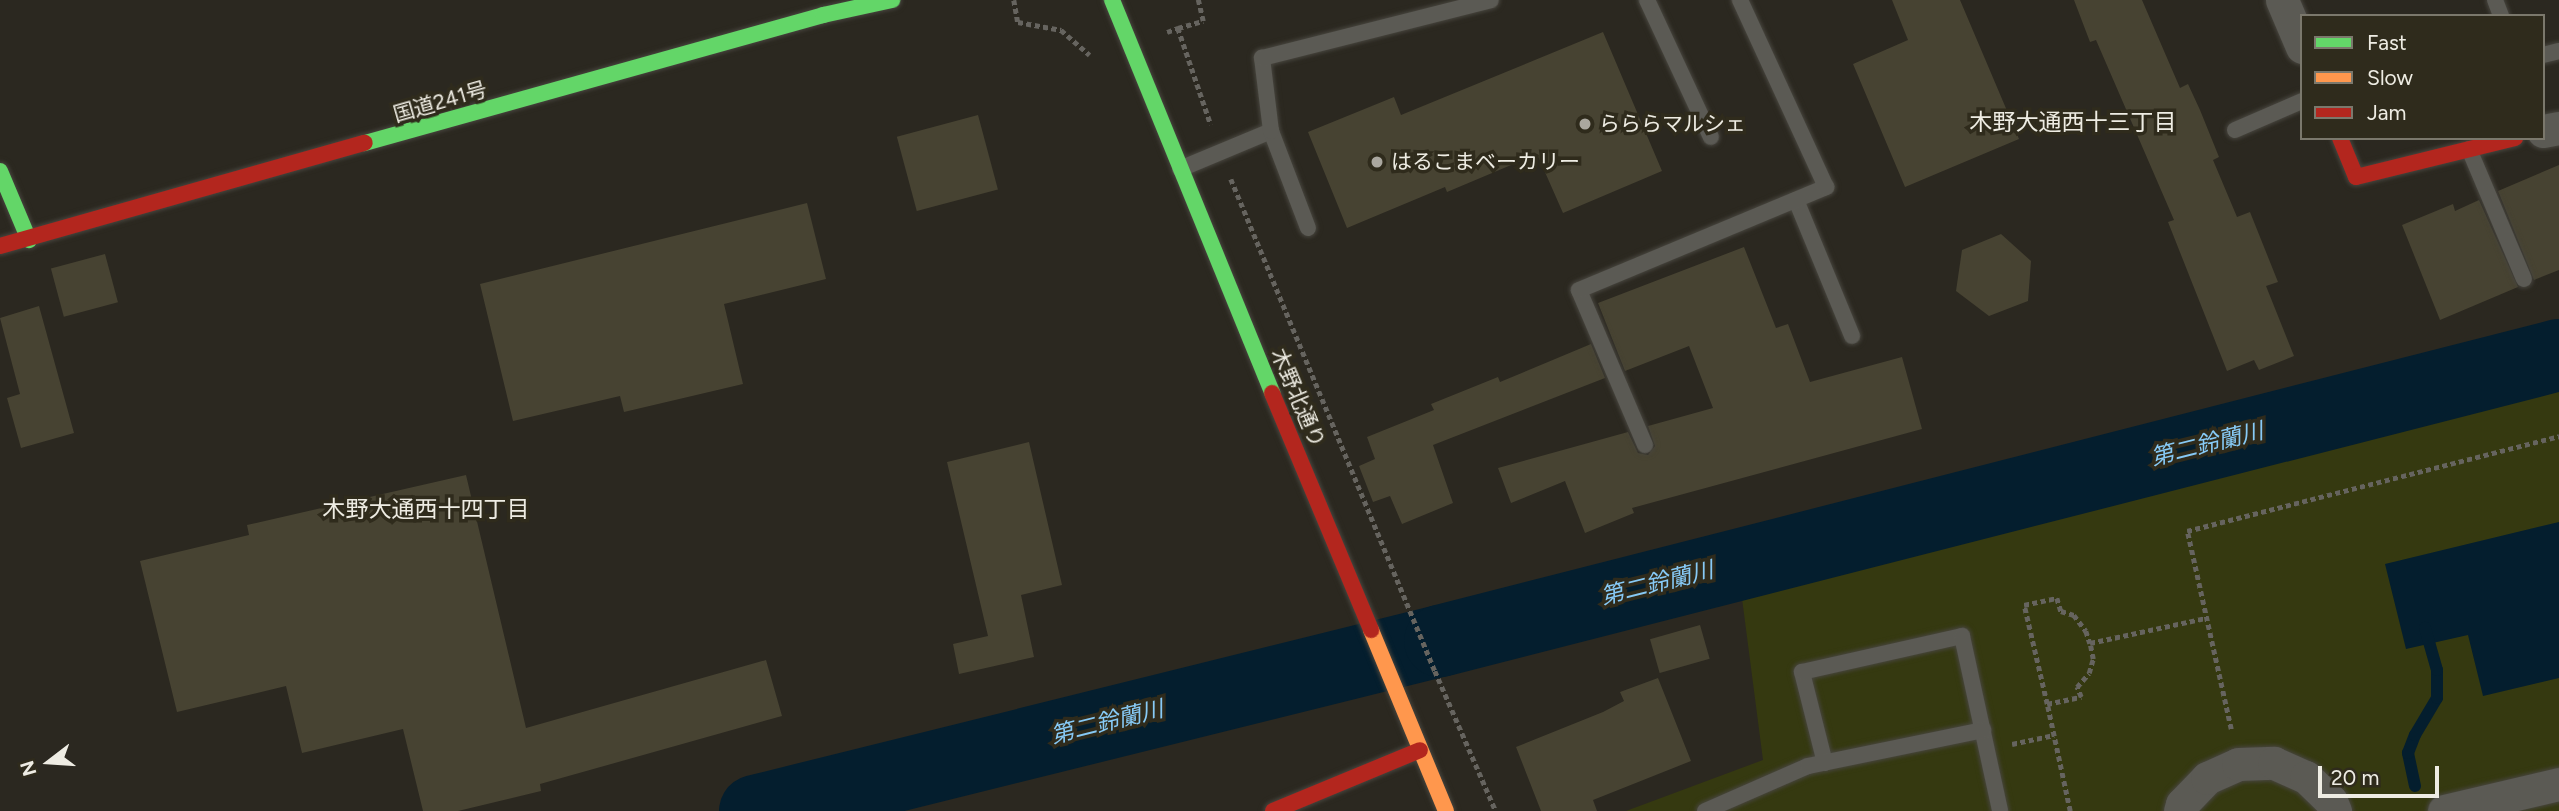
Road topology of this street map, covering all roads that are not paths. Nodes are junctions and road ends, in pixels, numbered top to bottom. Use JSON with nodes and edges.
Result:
{"nodes":[{"id":1,"x":891,"y":0,"type":"edge"},
{"id":2,"x":1112,"y":0,"type":"edge"},
{"id":3,"x":1491,"y":0,"type":"edge"},
{"id":4,"x":1647,"y":0,"type":"edge"},
{"id":5,"x":1740,"y":0,"type":"edge"},
{"id":6,"x":2282,"y":0,"type":"edge"},
{"id":7,"x":820,"y":7,"type":"edge"},
{"id":8,"x":2300,"y":42,"type":"edge"},
{"id":9,"x":2300,"y":102,"type":"edge"},
{"id":10,"x":2235,"y":130,"type":"dead end"},
{"id":11,"x":1271,"y":131,"type":"junction"},
{"id":12,"x":1711,"y":138,"type":"dead end"},
{"id":13,"x":2341,"y":140,"type":"edge"},
{"id":14,"x":2507,"y":140,"type":"edge"},
{"id":15,"x":2469,"y":149,"type":"junction"},
{"id":16,"x":1179,"y":169,"type":"junction"},
{"id":17,"x":0,"y":171,"type":"edge"},
{"id":18,"x":1796,"y":200,"type":"junction"},
{"id":19,"x":1308,"y":228,"type":"dead end"},
{"id":20,"x":29,"y":240,"type":"junction"},
{"id":21,"x":0,"y":246,"type":"edge"},
{"id":22,"x":2524,"y":279,"type":"dead end"},
{"id":23,"x":1852,"y":336,"type":"dead end"},
{"id":24,"x":1645,"y":445,"type":"dead end"},
{"id":25,"x":1983,"y":730,"type":"junction"},
{"id":26,"x":1420,"y":750,"type":"junction"},
{"id":27,"x":1825,"y":763,"type":"junction"},
{"id":28,"x":2559,"y":784,"type":"edge"},
{"id":29,"x":1273,"y":811,"type":"edge"},
{"id":30,"x":1446,"y":811,"type":"edge"},
{"id":31,"x":1705,"y":811,"type":"edge"},
{"id":32,"x":2000,"y":811,"type":"edge"},
{"id":33,"x":2180,"y":811,"type":"edge"},
{"id":34,"x":2335,"y":811,"type":"edge"},
{"id":35,"x":2444,"y":811,"type":"edge"}],
"edges":[{"from":1,"to":7,"type":"main road","name":"国道241号"},
{"from":2,"to":16,"type":"main road","name":"木野北通り"},
{"from":3,"to":11,"type":"lane"},
{"from":4,"to":12,"type":"lane"},
{"from":5,"to":18,"type":"lane"},
{"from":6,"to":8,"type":"street"},
{"from":7,"to":20,"type":"main road","name":"国道241号"},
{"from":9,"to":10,"type":"lane"},
{"from":11,"to":16,"type":"lane"},
{"from":11,"to":19,"type":"lane"},
{"from":13,"to":15,"type":"main road"},
{"from":14,"to":15,"type":"main road"},
{"from":15,"to":22,"type":"lane"},
{"from":16,"to":26,"type":"main road","name":"木野北通り"},
{"from":17,"to":20,"type":"main road"},
{"from":18,"to":23,"type":"lane"},
{"from":18,"to":24,"type":"lane"},
{"from":20,"to":21,"type":"main road","name":"国道241号"},
{"from":25,"to":27,"type":"lane"},
{"from":25,"to":27,"type":"lane"},
{"from":25,"to":32,"type":"lane"},
{"from":26,"to":29,"type":"main road"},
{"from":26,"to":30,"type":"main road","name":"木野北通り"},
{"from":27,"to":31,"type":"lane"},
{"from":28,"to":35,"type":"street"},
{"from":33,"to":34,"type":"street"}]}
